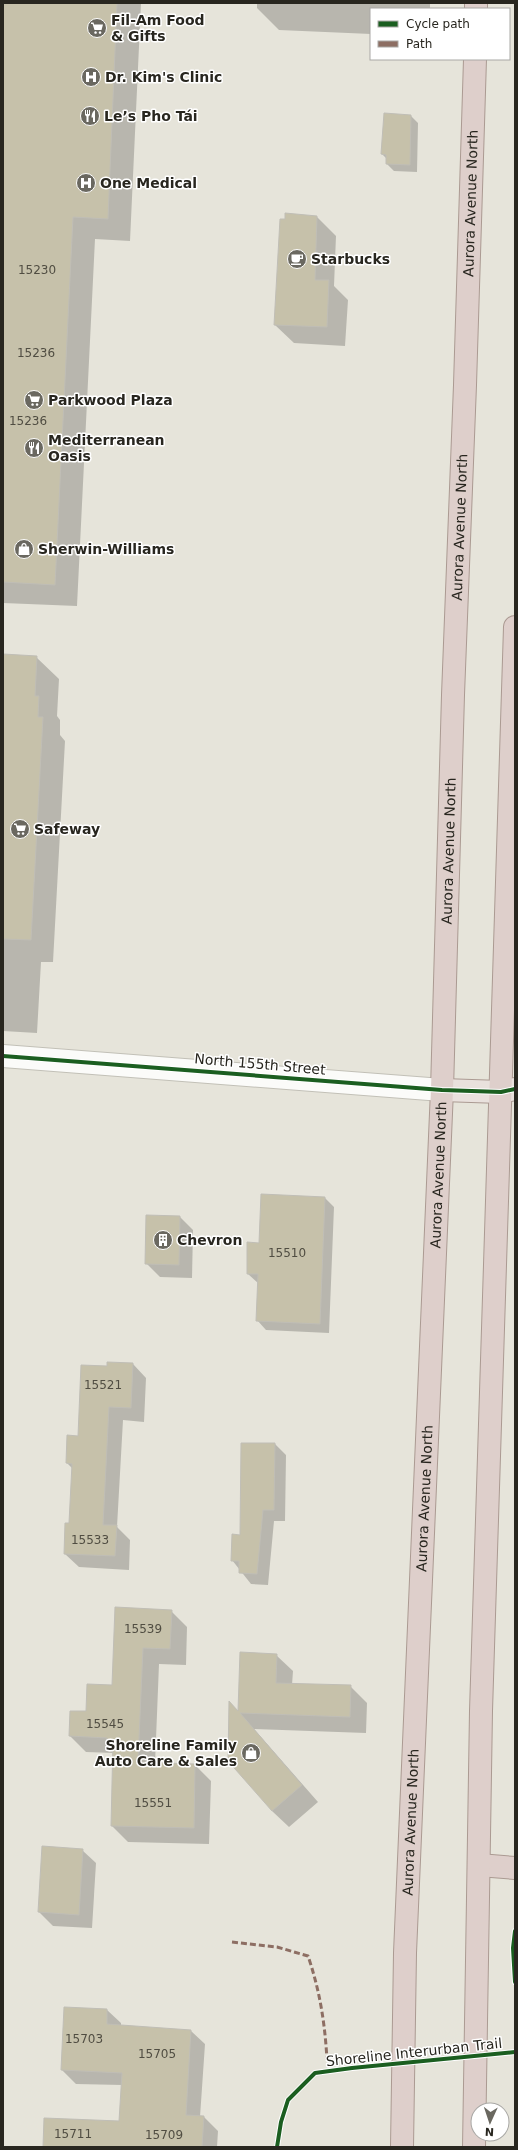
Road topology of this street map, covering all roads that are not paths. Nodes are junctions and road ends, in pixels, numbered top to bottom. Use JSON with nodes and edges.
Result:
{"nodes":[{"id":1,"x":475,"y":60,"type":"edge"},
{"id":2,"x":515,"y":627,"type":"edge"},
{"id":3,"x":3,"y":1056,"type":"edge"},
{"id":4,"x":442,"y":1090,"type":"junction"},
{"id":5,"x":510,"y":1093,"type":"edge"},
{"id":6,"x":478,"y":1865,"type":"junction"},
{"id":7,"x":515,"y":1868,"type":"edge"},
{"id":8,"x":402,"y":2147,"type":"edge"},
{"id":9,"x":474,"y":2147,"type":"edge"}],
"edges":[{"from":1,"to":4,"type":"highway","name":"Aurora Avenue North"},
{"from":2,"to":5,"type":"highway"},
{"from":3,"to":4,"type":"street","name":"North 155th Street"},
{"from":4,"to":5,"type":"main road","name":"North 155th Street"},
{"from":4,"to":8,"type":"highway","name":"Aurora Avenue North"},
{"from":5,"to":6,"type":"highway"},
{"from":6,"to":7,"type":"highway"},
{"from":6,"to":9,"type":"highway"}]}
